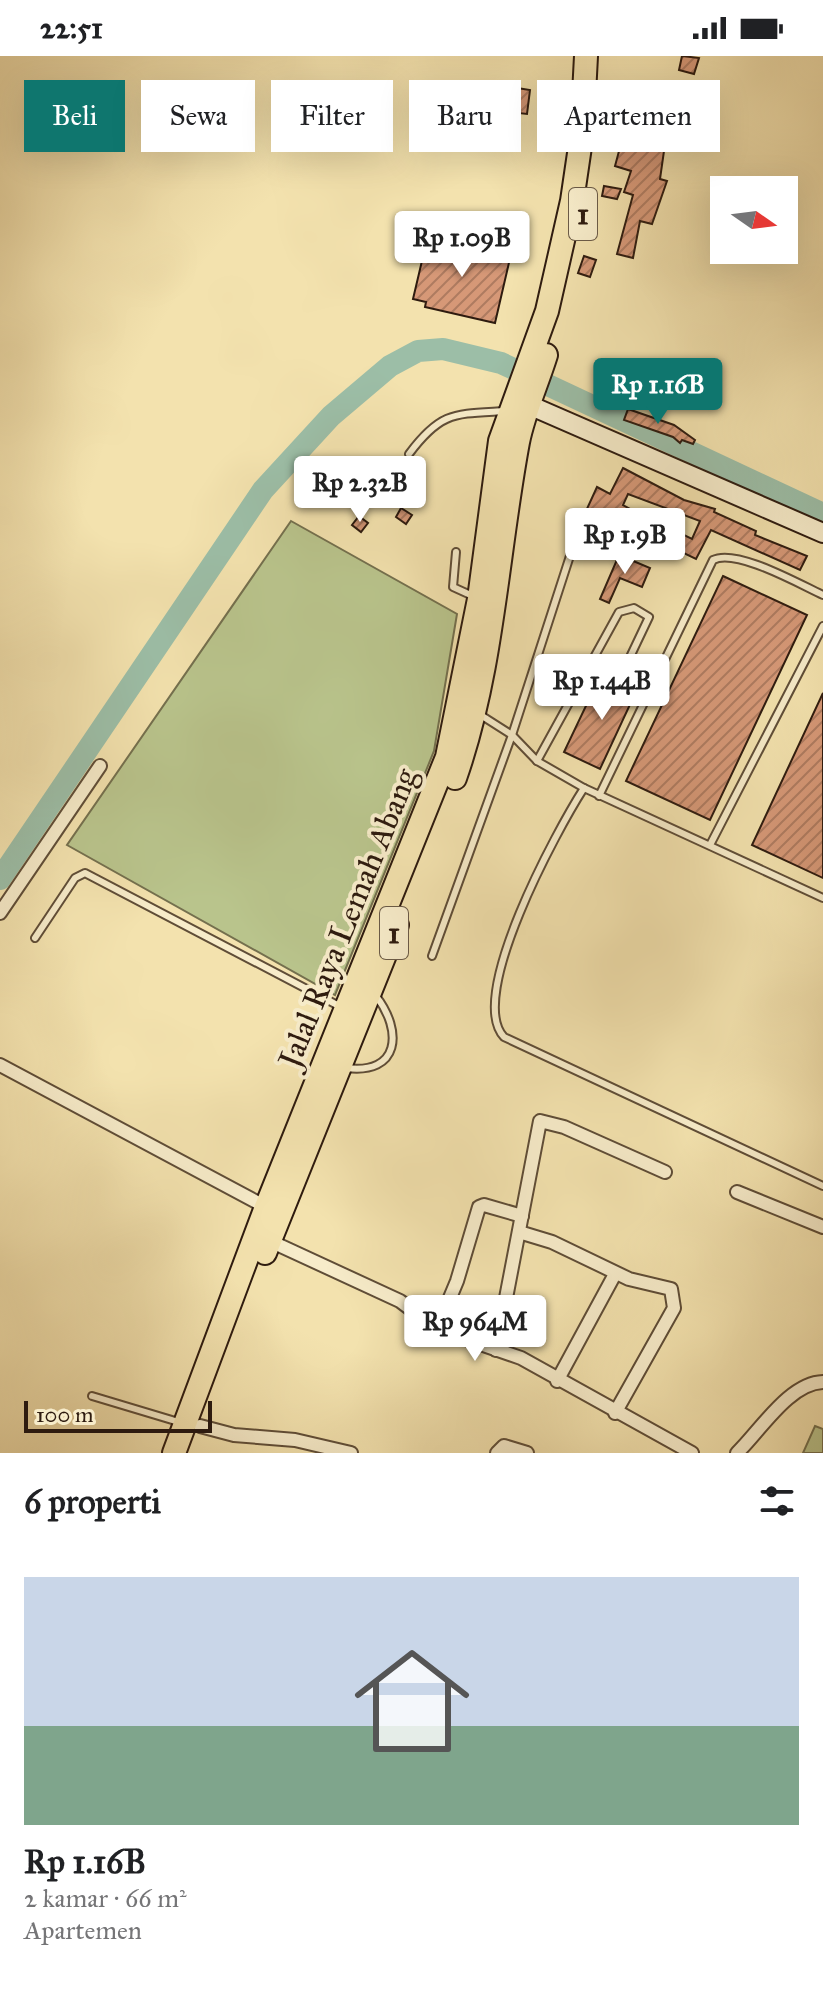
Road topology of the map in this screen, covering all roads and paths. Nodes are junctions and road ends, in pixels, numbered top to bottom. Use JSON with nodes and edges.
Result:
{"nodes":[{"id":1,"x":586,"y":56,"type":"edge"},
{"id":2,"x":599,"y":56,"type":"edge"},
{"id":3,"x":535,"y":366,"type":"junction"},
{"id":4,"x":522,"y":400,"type":"junction"},
{"id":5,"x":409,"y":454,"type":"dead end"},
{"id":6,"x":580,"y":525,"type":"dead end"},
{"id":7,"x":823,"y":533,"type":"edge"},
{"id":8,"x":456,"y":552,"type":"dead end"},
{"id":9,"x":823,"y":595,"type":"edge"},
{"id":10,"x":479,"y":599,"type":"junction"},
{"id":11,"x":823,"y":626,"type":"edge"},
{"id":12,"x":621,"y":676,"type":"dead end"},
{"id":13,"x":475,"y":712,"type":"junction"},
{"id":14,"x":512,"y":735,"type":"junction"},
{"id":15,"x":537,"y":761,"type":"junction"},
{"id":16,"x":100,"y":766,"type":"dead end"},
{"id":17,"x":584,"y":788,"type":"junction"},
{"id":18,"x":599,"y":796,"type":"junction"},
{"id":19,"x":710,"y":845,"type":"junction"},
{"id":20,"x":823,"y":898,"type":"edge"},
{"id":21,"x":0,"y":913,"type":"edge"},
{"id":22,"x":35,"y":938,"type":"dead end"},
{"id":23,"x":432,"y":956,"type":"dead end"},
{"id":24,"x":371,"y":990,"type":"junction"},
{"id":25,"x":346,"y":1010,"type":"junction"},
{"id":26,"x":0,"y":1065,"type":"edge"},
{"id":27,"x":339,"y":1067,"type":"junction"},
{"id":28,"x":665,"y":1172,"type":"dead end"},
{"id":29,"x":823,"y":1186,"type":"edge"},
{"id":30,"x":737,"y":1192,"type":"dead end"},
{"id":31,"x":266,"y":1207,"type":"junction"},
{"id":32,"x":522,"y":1216,"type":"junction"},
{"id":33,"x":823,"y":1227,"type":"edge"},
{"id":34,"x":519,"y":1232,"type":"junction"},
{"id":35,"x":270,"y":1241,"type":"junction"},
{"id":36,"x":615,"y":1274,"type":"junction"},
{"id":37,"x":437,"y":1329,"type":"junction"},
{"id":38,"x":496,"y":1350,"type":"junction"},
{"id":39,"x":557,"y":1381,"type":"junction"},
{"id":40,"x":823,"y":1382,"type":"edge"},
{"id":41,"x":92,"y":1396,"type":"dead end"},
{"id":42,"x":615,"y":1413,"type":"junction"},
{"id":43,"x":193,"y":1425,"type":"junction"},
{"id":44,"x":174,"y":1453,"type":"edge"},
{"id":45,"x":190,"y":1453,"type":"edge"},
{"id":46,"x":351,"y":1453,"type":"edge"},
{"id":47,"x":497,"y":1453,"type":"edge"},
{"id":48,"x":527,"y":1453,"type":"edge"},
{"id":49,"x":692,"y":1453,"type":"edge"},
{"id":50,"x":737,"y":1453,"type":"edge"}],
"edges":[{"from":1,"to":3,"type":"highway","number":"1"},
{"from":2,"to":3,"type":"highway","number":"1"},
{"from":3,"to":4,"type":"highway","number":"1"},
{"from":4,"to":5,"type":"lane"},
{"from":4,"to":7,"type":"street"},
{"from":4,"to":10,"type":"highway","name":"Jalal Raya Lemah Abang","number":"1"},
{"from":4,"to":13,"type":"highway","name":"Jalal Raya Lemah Abang","number":"1"},
{"from":6,"to":14,"type":"lane"},
{"from":8,"to":10,"type":"lane"},
{"from":9,"to":18,"type":"lane"},
{"from":10,"to":25,"type":"highway","name":"Jalal Raya Lemah Abang","number":"1"},
{"from":11,"to":19,"type":"lane"},
{"from":12,"to":15,"type":"lane"},
{"from":13,"to":14,"type":"lane"},
{"from":13,"to":24,"type":"highway","name":"Jalal Raya Lemah Abang","number":"1"},
{"from":14,"to":15,"type":"lane"},
{"from":14,"to":23,"type":"lane"},
{"from":15,"to":17,"type":"lane"},
{"from":16,"to":21,"type":"street"},
{"from":17,"to":18,"type":"lane"},
{"from":17,"to":29,"type":"lane"},
{"from":18,"to":19,"type":"lane"},
{"from":19,"to":20,"type":"lane"},
{"from":22,"to":25,"type":"lane"},
{"from":24,"to":27,"type":"highway","name":"Jalal Raya Lemah Abang","number":"1"},
{"from":24,"to":27,"type":"lane"},
{"from":25,"to":31,"type":"highway","name":"Jalal Raya Lemah Abang","number":"1"},
{"from":26,"to":31,"type":"street"},
{"from":27,"to":35,"type":"highway","name":"Jalal Raya Lemah Abang","number":"1"},
{"from":28,"to":32,"type":"street"},
{"from":30,"to":33,"type":"street"},
{"from":31,"to":43,"type":"highway","name":"Jalal Raya Lemah Abang","number":"1"},
{"from":32,"to":34,"type":"street"},
{"from":32,"to":37,"type":"street"},
{"from":34,"to":36,"type":"street"},
{"from":34,"to":38,"type":"street"},
{"from":35,"to":37,"type":"street"},
{"from":35,"to":43,"type":"highway","name":"Jalal Raya Lemah Abang","number":"1"},
{"from":36,"to":39,"type":"street"},
{"from":36,"to":42,"type":"street"},
{"from":37,"to":38,"type":"street"},
{"from":38,"to":39,"type":"street"},
{"from":39,"to":42,"type":"street"},
{"from":40,"to":50,"type":"street"},
{"from":41,"to":43,"type":"lane"},
{"from":42,"to":49,"type":"street"},
{"from":43,"to":44,"type":"highway","name":"Jalal Raya Lemah Abang","number":"1"},
{"from":43,"to":45,"type":"highway","name":"Jalal Raya Lemah Abang","number":"1"},
{"from":43,"to":46,"type":"street"},
{"from":47,"to":48,"type":"street"}]}
